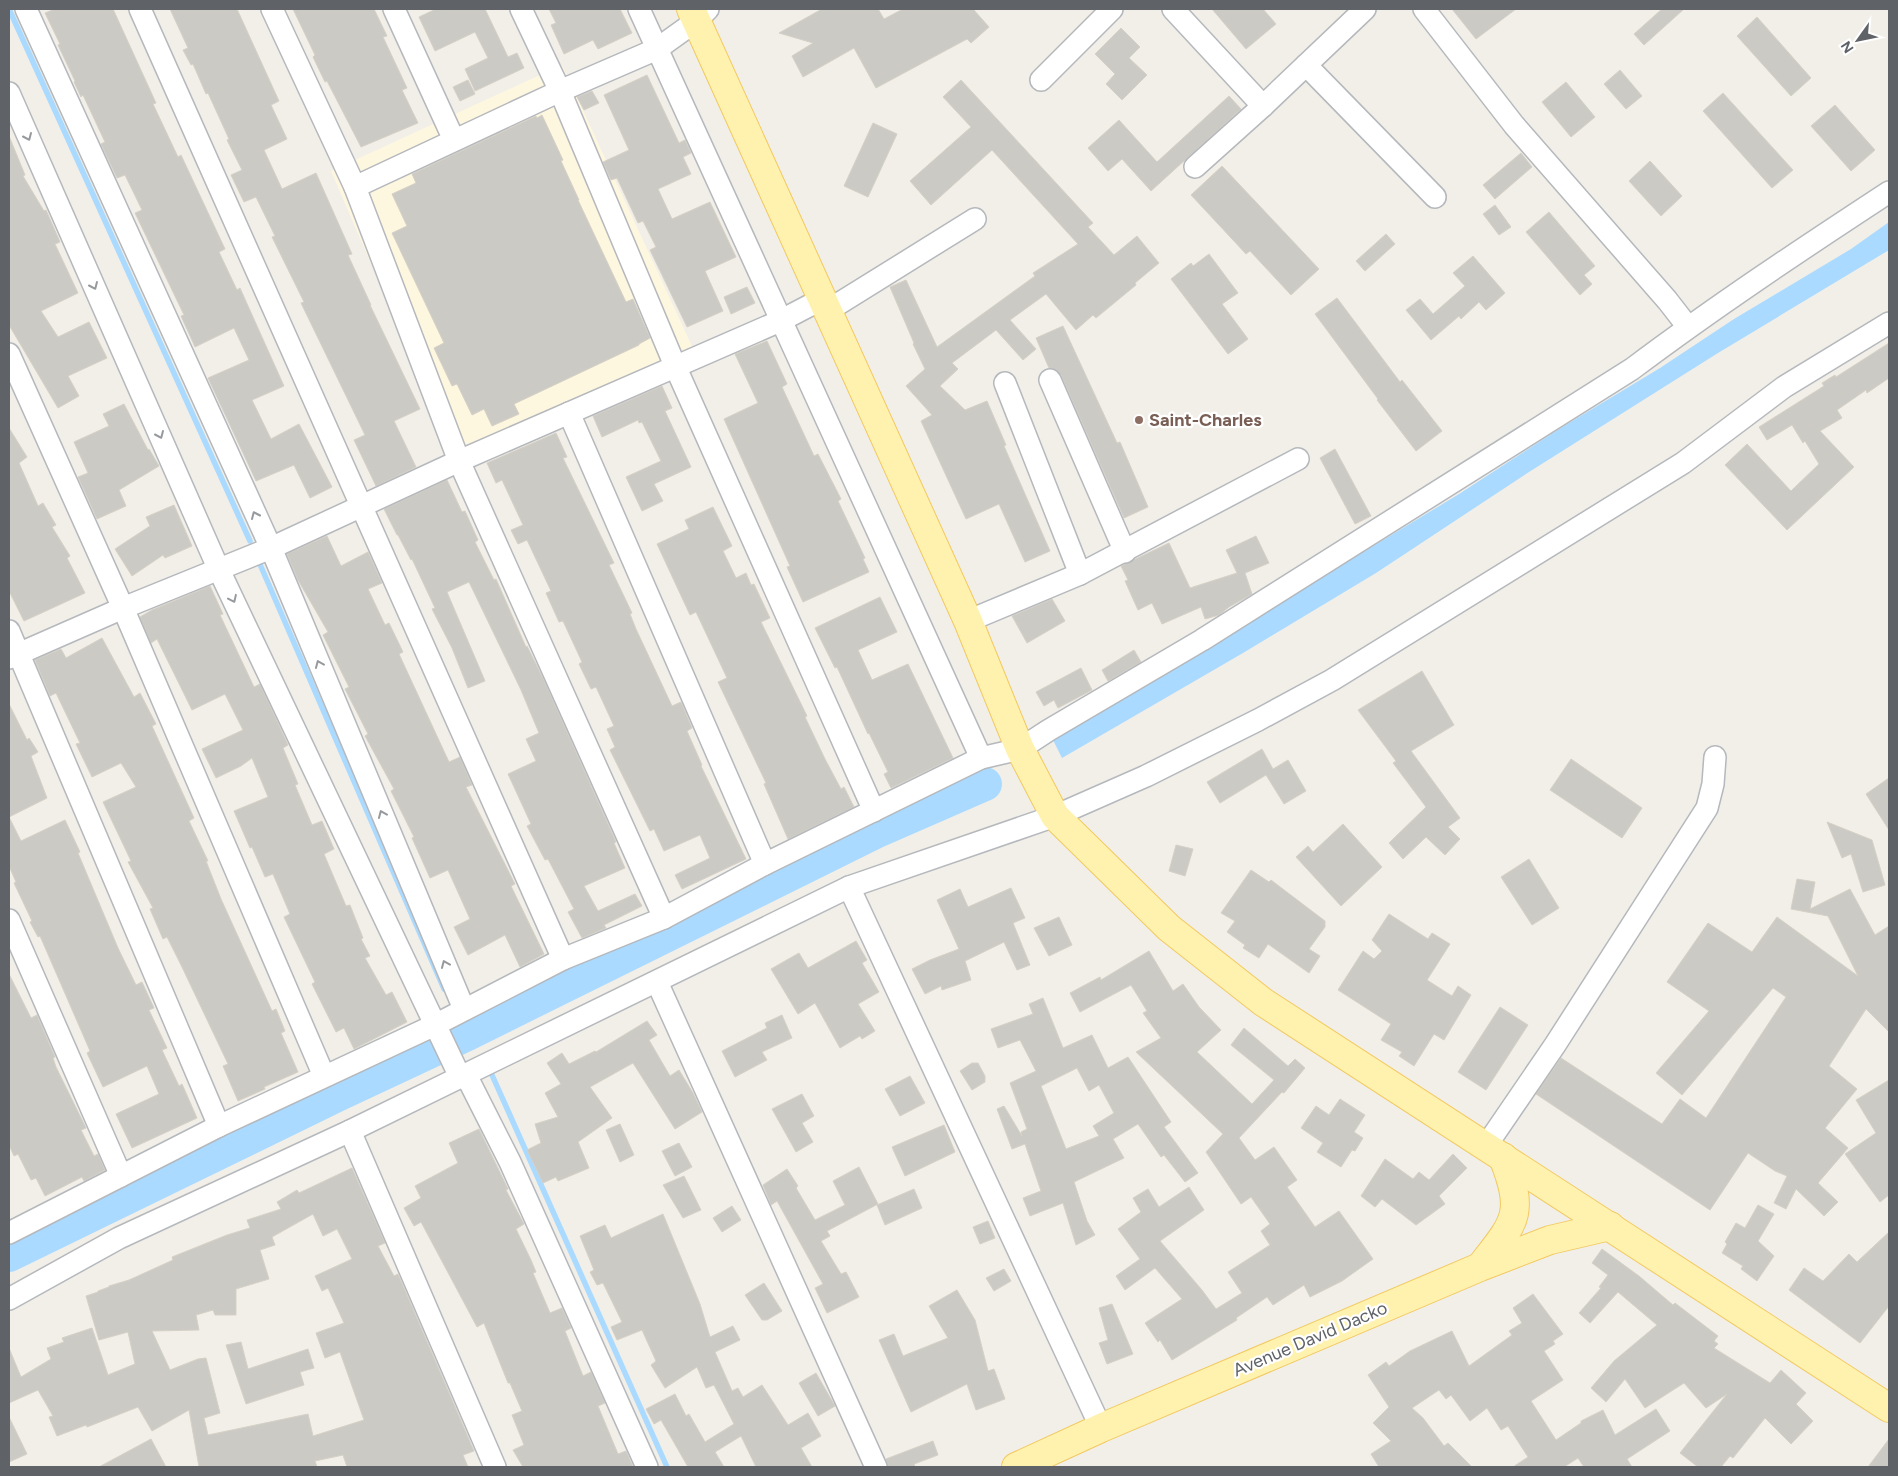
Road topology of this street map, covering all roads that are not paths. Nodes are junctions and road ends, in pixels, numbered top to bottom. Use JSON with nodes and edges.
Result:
{"nodes":[{"id":1,"x":26,"y":9,"type":"edge"},
{"id":2,"x":140,"y":9,"type":"edge"},
{"id":3,"x":272,"y":9,"type":"edge"},
{"id":4,"x":394,"y":9,"type":"edge"},
{"id":5,"x":521,"y":9,"type":"edge"},
{"id":6,"x":639,"y":9,"type":"edge"},
{"id":7,"x":1112,"y":9,"type":"edge"},
{"id":8,"x":1173,"y":9,"type":"edge"},
{"id":9,"x":1365,"y":9,"type":"edge"},
{"id":10,"x":1424,"y":9,"type":"edge"},
{"id":11,"x":699,"y":13,"type":"edge"},
{"id":12,"x":657,"y":49,"type":"junction"},
{"id":13,"x":1306,"y":64,"type":"junction"},
{"id":14,"x":1041,"y":80,"type":"dead end"},
{"id":15,"x":560,"y":91,"type":"junction"},
{"id":16,"x":9,"y":93,"type":"edge"},
{"id":17,"x":1263,"y":106,"type":"junction"},
{"id":18,"x":454,"y":140,"type":"junction"},
{"id":19,"x":1195,"y":167,"type":"dead end"},
{"id":20,"x":355,"y":187,"type":"junction"},
{"id":21,"x":1889,"y":192,"type":"edge"},
{"id":22,"x":1435,"y":197,"type":"dead end"},
{"id":23,"x":975,"y":219,"type":"dead end"},
{"id":24,"x":825,"y":305,"type":"junction"},
{"id":25,"x":780,"y":321,"type":"junction"},
{"id":26,"x":1889,"y":324,"type":"edge"},
{"id":27,"x":1688,"y":327,"type":"junction"},
{"id":28,"x":9,"y":354,"type":"edge"},
{"id":29,"x":676,"y":368,"type":"junction"},
{"id":30,"x":1050,"y":380,"type":"dead end"},
{"id":31,"x":1005,"y":383,"type":"dead end"},
{"id":32,"x":570,"y":413,"type":"junction"},
{"id":33,"x":1298,"y":459,"type":"dead end"},
{"id":34,"x":459,"y":461,"type":"junction"},
{"id":35,"x":362,"y":506,"type":"junction"},
{"id":36,"x":271,"y":548,"type":"junction"},
{"id":37,"x":1125,"y":552,"type":"junction"},
{"id":38,"x":219,"y":570,"type":"junction"},
{"id":39,"x":1080,"y":574,"type":"junction"},
{"id":40,"x":123,"y":608,"type":"junction"},
{"id":41,"x":968,"y":621,"type":"junction"},
{"id":42,"x":9,"y":631,"type":"edge"},
{"id":43,"x":14,"y":656,"type":"edge"},
{"id":44,"x":1020,"y":749,"type":"junction"},
{"id":45,"x":1715,"y":757,"type":"dead end"},
{"id":46,"x":981,"y":758,"type":"junction"},
{"id":47,"x":874,"y":811,"type":"junction"},
{"id":48,"x":1056,"y":816,"type":"junction"},
{"id":49,"x":765,"y":864,"type":"junction"},
{"id":50,"x":849,"y":887,"type":"junction"},
{"id":51,"x":664,"y":918,"type":"junction"},
{"id":52,"x":9,"y":920,"type":"edge"},
{"id":53,"x":563,"y":960,"type":"junction"},
{"id":54,"x":657,"y":982,"type":"junction"},
{"id":55,"x":464,"y":1009,"type":"junction"},
{"id":56,"x":435,"y":1024,"type":"junction"},
{"id":57,"x":324,"y":1076,"type":"junction"},
{"id":58,"x":463,"y":1076,"type":"junction"},
{"id":59,"x":220,"y":1126,"type":"junction"},
{"id":60,"x":350,"y":1131,"type":"junction"},
{"id":61,"x":1495,"y":1152,"type":"junction"},
{"id":62,"x":121,"y":1176,"type":"junction"},
{"id":63,"x":1610,"y":1226,"type":"junction"},
{"id":64,"x":11,"y":1227,"type":"edge"},
{"id":65,"x":1480,"y":1267,"type":"junction"},
{"id":66,"x":9,"y":1299,"type":"edge"},
{"id":67,"x":1889,"y":1408,"type":"edge"},
{"id":68,"x":1101,"y":1428,"type":"junction"},
{"id":69,"x":496,"y":1467,"type":"edge"},
{"id":70,"x":647,"y":1467,"type":"edge"},
{"id":71,"x":876,"y":1467,"type":"edge"},
{"id":72,"x":1016,"y":1467,"type":"edge"}],
"edges":[{"from":36,"to":1,"type":"street","one_way":true},
{"from":2,"to":35,"type":"street"},
{"from":3,"to":20,"type":"street"},
{"from":4,"to":18,"type":"street"},
{"from":5,"to":15,"type":"street"},
{"from":6,"to":12,"type":"street"},
{"from":7,"to":14,"type":"street"},
{"from":8,"to":17,"type":"street"},
{"from":9,"to":13,"type":"street"},
{"from":10,"to":27,"type":"street"},
{"from":11,"to":12,"type":"street"},
{"from":11,"to":24,"type":"main road"},
{"from":12,"to":15,"type":"street"},
{"from":12,"to":25,"type":"street"},
{"from":13,"to":17,"type":"street"},
{"from":13,"to":22,"type":"street"},
{"from":15,"to":18,"type":"street"},
{"from":15,"to":29,"type":"street"},
{"from":16,"to":38,"type":"street","one_way":true},
{"from":17,"to":19,"type":"street"},
{"from":18,"to":20,"type":"street"},
{"from":20,"to":34,"type":"street"},
{"from":21,"to":27,"type":"street"},
{"from":23,"to":24,"type":"street"},
{"from":24,"to":25,"type":"street"},
{"from":24,"to":41,"type":"main road"},
{"from":25,"to":29,"type":"street"},
{"from":25,"to":46,"type":"street"},
{"from":26,"to":48,"type":"street"},
{"from":27,"to":44,"type":"street"},
{"from":28,"to":40,"type":"street"},
{"from":29,"to":32,"type":"street"},
{"from":29,"to":47,"type":"street"},
{"from":30,"to":37,"type":"street"},
{"from":31,"to":39,"type":"street"},
{"from":32,"to":34,"type":"street"},
{"from":32,"to":49,"type":"street"},
{"from":33,"to":37,"type":"street"},
{"from":34,"to":35,"type":"street"},
{"from":34,"to":51,"type":"street"},
{"from":35,"to":36,"type":"street"},
{"from":35,"to":53,"type":"street"},
{"from":36,"to":38,"type":"street"},
{"from":55,"to":36,"type":"street","one_way":true},
{"from":37,"to":39,"type":"street"},
{"from":38,"to":40,"type":"street"},
{"from":38,"to":56,"type":"street","one_way":true},
{"from":39,"to":41,"type":"street"},
{"from":40,"to":43,"type":"street"},
{"from":40,"to":57,"type":"street"},
{"from":41,"to":44,"type":"main road"},
{"from":42,"to":43,"type":"street"},
{"from":43,"to":59,"type":"street"},
{"from":44,"to":46,"type":"street"},
{"from":44,"to":48,"type":"main road"},
{"from":45,"to":61,"type":"street"},
{"from":46,"to":47,"type":"street"},
{"from":47,"to":49,"type":"street"},
{"from":48,"to":50,"type":"street"},
{"from":48,"to":61,"type":"main road"},
{"from":49,"to":51,"type":"street"},
{"from":50,"to":54,"type":"street"},
{"from":50,"to":68,"type":"street"},
{"from":51,"to":53,"type":"street"},
{"from":52,"to":62,"type":"street"},
{"from":53,"to":55,"type":"street"},
{"from":54,"to":58,"type":"street"},
{"from":54,"to":71,"type":"street"},
{"from":55,"to":56,"type":"street"},
{"from":56,"to":57,"type":"street"},
{"from":56,"to":58,"type":"street"},
{"from":57,"to":59,"type":"street"},
{"from":58,"to":60,"type":"street"},
{"from":58,"to":70,"type":"street"},
{"from":59,"to":62,"type":"street"},
{"from":60,"to":66,"type":"street"},
{"from":60,"to":69,"type":"street"},
{"from":61,"to":63,"type":"main road"},
{"from":61,"to":65,"type":"main road"},
{"from":62,"to":64,"type":"street"},
{"from":63,"to":65,"type":"main road","name":"Avenue David Dacko"},
{"from":63,"to":67,"type":"main road"},
{"from":65,"to":68,"type":"main road","name":"Avenue David Dacko"},
{"from":68,"to":72,"type":"main road","name":"Avenue David Dacko"}]}
